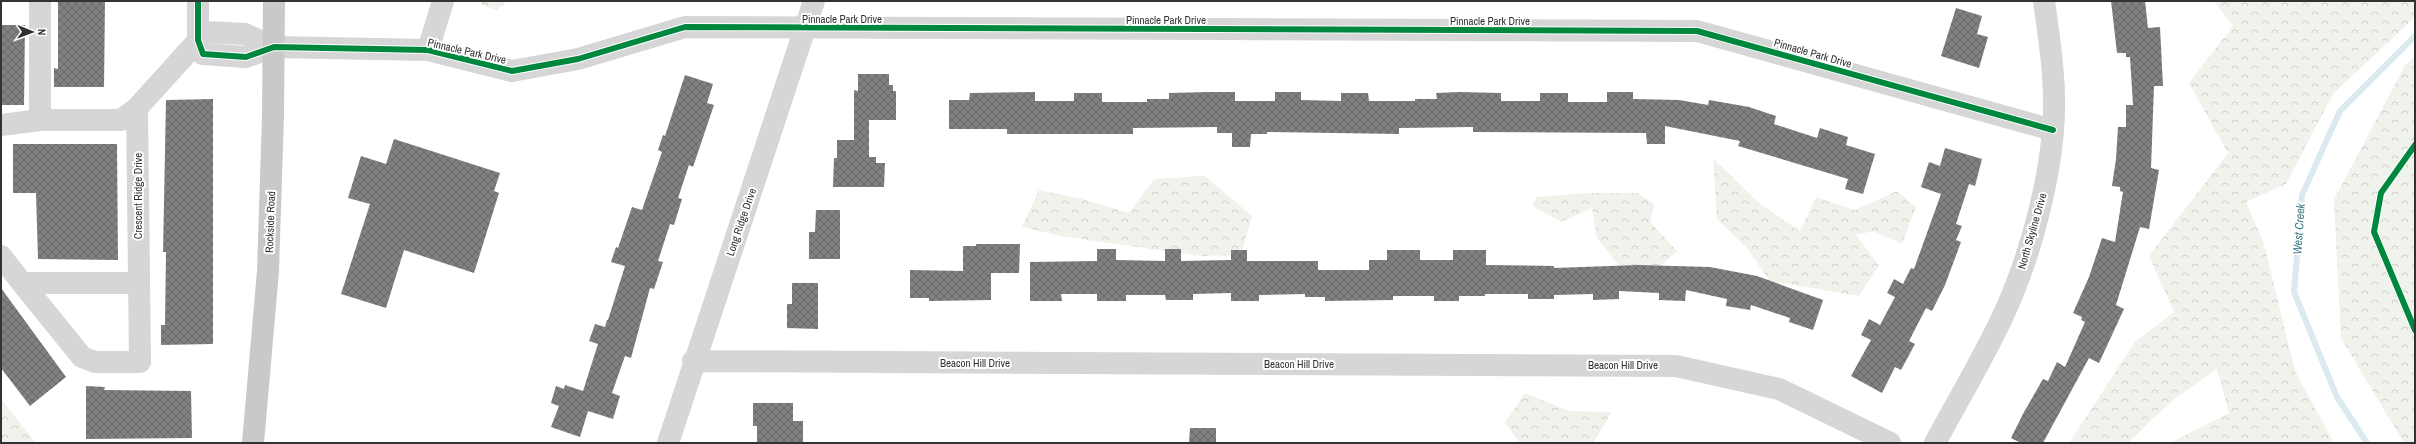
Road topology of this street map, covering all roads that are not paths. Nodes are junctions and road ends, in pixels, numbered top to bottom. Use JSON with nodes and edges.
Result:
{"nodes":[{"id":1,"x":40,"y":1,"type":"edge"},
{"id":2,"x":198,"y":1,"type":"edge"},
{"id":3,"x":274,"y":1,"type":"edge"},
{"id":4,"x":443,"y":1,"type":"edge"},
{"id":5,"x":814,"y":1,"type":"edge"},
{"id":6,"x":2044,"y":1,"type":"edge"},
{"id":7,"x":805,"y":30,"type":"junction"},
{"id":8,"x":198,"y":40,"type":"junction"},
{"id":9,"x":274,"y":47,"type":"junction"},
{"id":10,"x":428,"y":50,"type":"junction"},
{"id":11,"x":137,"y":108,"type":"junction"},
{"id":12,"x":40,"y":120,"type":"junction"},
{"id":13,"x":1,"y":125,"type":"edge"},
{"id":14,"x":2053,"y":130,"type":"junction"},
{"id":15,"x":1,"y":256,"type":"edge"},
{"id":16,"x":22,"y":283,"type":"junction"},
{"id":17,"x":139,"y":283,"type":"junction"},
{"id":18,"x":693,"y":361,"type":"junction"},
{"id":19,"x":252,"y":443,"type":"edge"},
{"id":20,"x":668,"y":443,"type":"edge"},
{"id":21,"x":1890,"y":443,"type":"edge"},
{"id":22,"x":1935,"y":443,"type":"edge"}],
"edges":[{"from":1,"to":12,"type":"street"},
{"from":2,"to":8,"type":"street"},
{"from":3,"to":9,"type":"main road","name":"Rockside Road"},
{"from":4,"to":10,"type":"street"},
{"from":5,"to":7,"type":"street","name":"Long Ridge Drive"},
{"from":6,"to":14,"type":"street","name":"North Skyline Drive"},
{"from":7,"to":10,"type":"street","name":"Pinnacle Park Drive"},
{"from":7,"to":14,"type":"street","name":"Pinnacle Park Drive"},
{"from":7,"to":18,"type":"street","name":"Long Ridge Drive"},
{"from":8,"to":9,"type":"street"},
{"from":8,"to":11,"type":"street"},
{"from":9,"to":10,"type":"street","name":"Pinnacle Park Drive"},
{"from":9,"to":19,"type":"main road","name":"Rockside Road"},
{"from":11,"to":12,"type":"street"},
{"from":11,"to":17,"type":"street","name":"Crescent Ridge Drive"},
{"from":12,"to":13,"type":"street"},
{"from":14,"to":22,"type":"street","name":"North Skyline Drive"},
{"from":15,"to":16,"type":"street","name":"Crescent Ridge Drive"},
{"from":16,"to":17,"type":"street"},
{"from":16,"to":17,"type":"street","name":"Crescent Ridge Drive"},
{"from":18,"to":20,"type":"street","name":"Long Ridge Drive"},
{"from":18,"to":21,"type":"street","name":"Beacon Hill Drive"}]}
